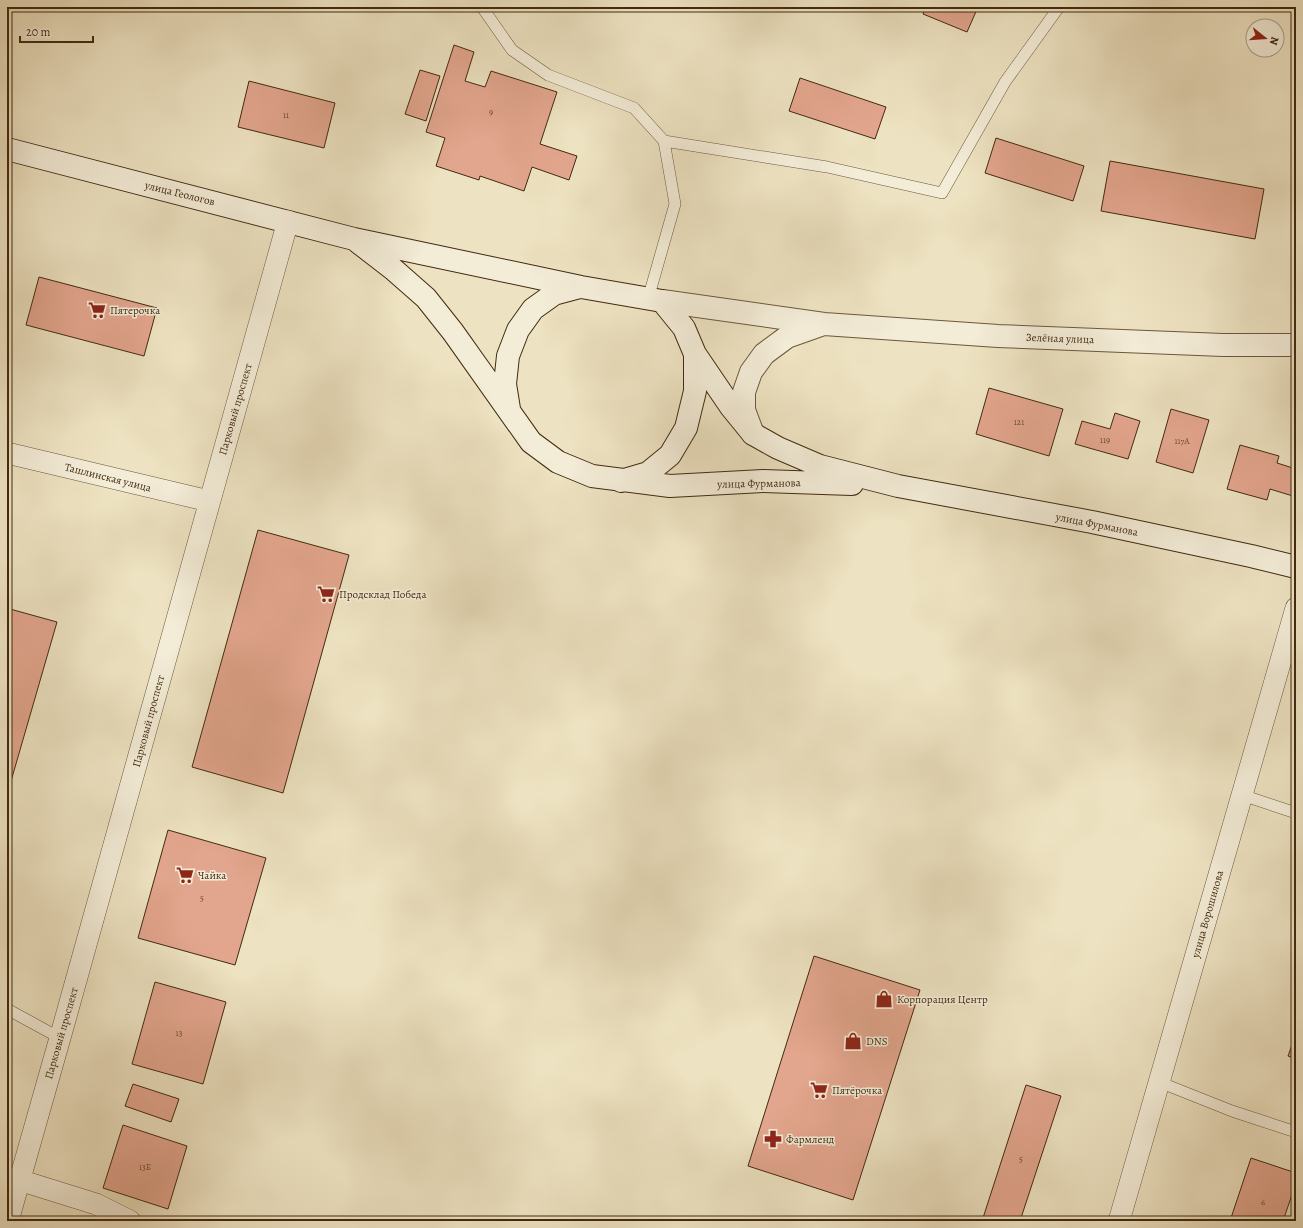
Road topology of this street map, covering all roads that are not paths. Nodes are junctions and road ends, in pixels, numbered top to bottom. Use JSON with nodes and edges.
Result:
{"nodes":[{"id":1,"x":482,"y":7,"type":"edge"},
{"id":2,"x":1060,"y":7,"type":"edge"},
{"id":3,"x":664,"y":141,"type":"junction"},
{"id":4,"x":7,"y":148,"type":"edge"},
{"id":5,"x":288,"y":221,"type":"junction"},
{"id":6,"x":354,"y":239,"type":"junction"},
{"id":7,"x":581,"y":287,"type":"junction"},
{"id":8,"x":655,"y":300,"type":"junction"},
{"id":9,"x":824,"y":324,"type":"junction"},
{"id":10,"x":1296,"y":345,"type":"edge"},
{"id":11,"x":695,"y":354,"type":"junction"},
{"id":12,"x":510,"y":414,"type":"junction"},
{"id":13,"x":753,"y":434,"type":"junction"},
{"id":14,"x":7,"y":453,"type":"edge"},
{"id":15,"x":621,"y":481,"type":"junction"},
{"id":16,"x":898,"y":486,"type":"junction"},
{"id":17,"x":209,"y":501,"type":"junction"},
{"id":18,"x":1296,"y":567,"type":"edge"},
{"id":19,"x":1296,"y":608,"type":"edge"},
{"id":20,"x":1242,"y":795,"type":"junction"},
{"id":21,"x":1296,"y":813,"type":"edge"},
{"id":22,"x":7,"y":1009,"type":"edge"},
{"id":23,"x":60,"y":1038,"type":"junction"},
{"id":24,"x":1159,"y":1082,"type":"junction"},
{"id":25,"x":1296,"y":1132,"type":"edge"},
{"id":26,"x":19,"y":1180,"type":"junction"},
{"id":27,"x":8,"y":1221,"type":"edge"},
{"id":28,"x":130,"y":1221,"type":"edge"},
{"id":29,"x":1119,"y":1221,"type":"edge"}],
"edges":[{"from":1,"to":3,"type":"lane"},
{"from":2,"to":3,"type":"lane"},
{"from":3,"to":8,"type":"lane"},
{"from":4,"to":5,"type":"main road","name":"улица Геологов"},
{"from":5,"to":6,"type":"main road","name":"улица Геологов"},
{"from":5,"to":17,"type":"street","name":"Парковый проспект"},
{"from":6,"to":7,"type":"main road","name":"улица Геологов"},
{"from":6,"to":12,"type":"main road","name":"улица Фурманова"},
{"from":7,"to":8,"type":"main road","name":"Зелёная улица"},
{"from":7,"to":12,"type":"main road"},
{"from":8,"to":9,"type":"main road","name":"Зелёная улица"},
{"from":8,"to":11,"type":"main road"},
{"from":9,"to":10,"type":"main road","name":"Зелёная улица"},
{"from":9,"to":13,"type":"main road"},
{"from":11,"to":13,"type":"main road","name":"улица Фурманова"},
{"from":11,"to":15,"type":"main road"},
{"from":12,"to":15,"type":"main road","name":"улица Фурманова"},
{"from":13,"to":16,"type":"main road","name":"улица Фурманова"},
{"from":14,"to":17,"type":"street","name":"Ташлинская улица"},
{"from":15,"to":16,"type":"main road","name":"улица Фурманова"},
{"from":16,"to":18,"type":"main road","name":"улица Фурманова"},
{"from":17,"to":23,"type":"street","name":"Парковый проспект"},
{"from":19,"to":20,"type":"street","name":"улица Ворошилова"},
{"from":20,"to":21,"type":"lane"},
{"from":20,"to":24,"type":"street","name":"улица Ворошилова"},
{"from":22,"to":23,"type":"lane"},
{"from":23,"to":26,"type":"street","name":"Парковый проспект"},
{"from":24,"to":25,"type":"lane"},
{"from":24,"to":29,"type":"street","name":"улица Ворошилова"},
{"from":26,"to":27,"type":"street","name":"Парковый проспект"},
{"from":26,"to":28,"type":"street"}]}
